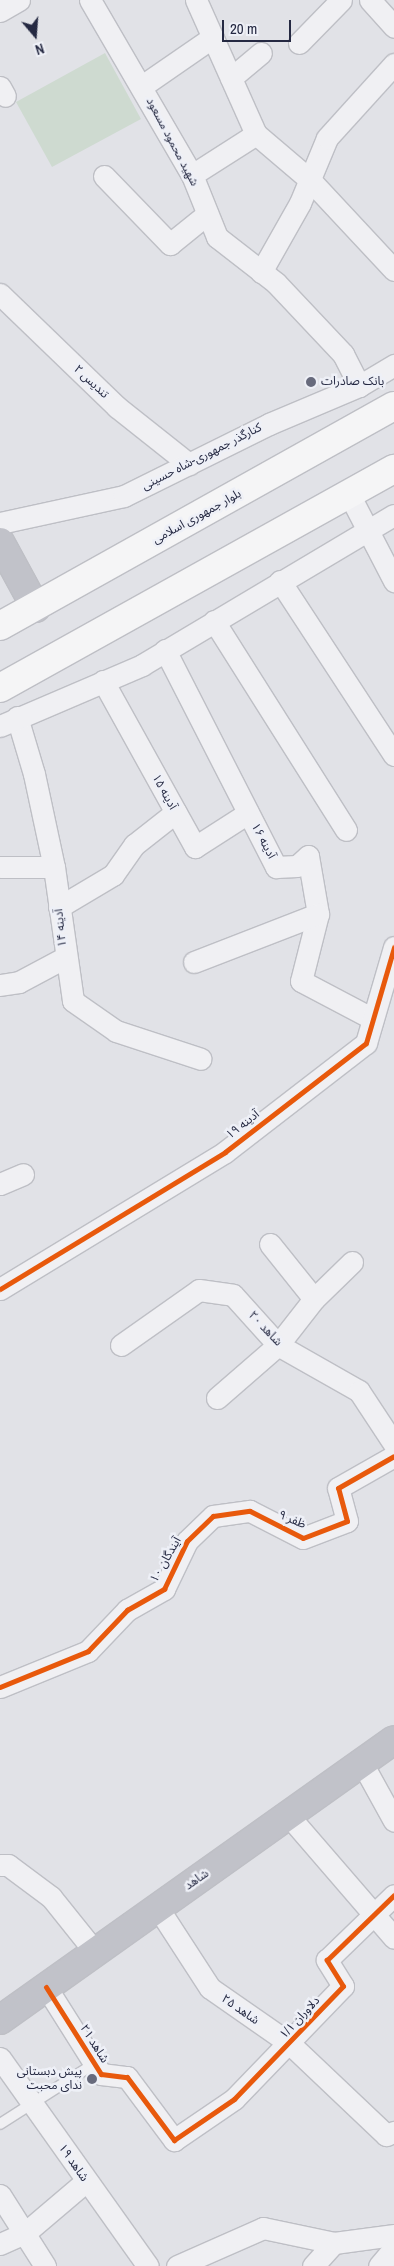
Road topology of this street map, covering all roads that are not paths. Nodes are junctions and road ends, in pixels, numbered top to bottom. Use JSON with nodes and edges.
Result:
{"nodes":[{"id":1,"x":19,"y":0,"type":"edge"},
{"id":2,"x":90,"y":0,"type":"edge"},
{"id":3,"x":196,"y":0,"type":"edge"},
{"id":4,"x":341,"y":0,"type":"edge"},
{"id":5,"x":370,"y":0,"type":"edge"},
{"id":6,"x":0,"y":11,"type":"edge"},
{"id":7,"x":394,"y":27,"type":"edge"},
{"id":8,"x":213,"y":37,"type":"junction"},
{"id":9,"x":299,"y":43,"type":"dead end"},
{"id":10,"x":261,"y":53,"type":"dead end"},
{"id":11,"x":394,"y":64,"type":"edge"},
{"id":12,"x":231,"y":78,"type":"junction"},
{"id":13,"x":142,"y":86,"type":"junction"},
{"id":14,"x":256,"y":134,"type":"junction"},
{"id":15,"x":192,"y":175,"type":"junction"},
{"id":16,"x":104,"y":176,"type":"dead end"},
{"id":17,"x":310,"y":180,"type":"junction"},
{"id":18,"x":207,"y":214,"type":"junction"},
{"id":19,"x":394,"y":270,"type":"edge"},
{"id":20,"x":261,"y":272,"type":"junction"},
{"id":21,"x":0,"y":294,"type":"edge"},
{"id":22,"x":394,"y":365,"type":"edge"},
{"id":23,"x":359,"y":386,"type":"junction"},
{"id":24,"x":394,"y":406,"type":"edge"},
{"id":25,"x":189,"y":464,"type":"junction"},
{"id":26,"x":394,"y":469,"type":"edge"},
{"id":27,"x":350,"y":496,"type":"junction"},
{"id":28,"x":394,"y":514,"type":"edge"},
{"id":29,"x":0,"y":523,"type":"edge"},
{"id":30,"x":367,"y":529,"type":"junction"},
{"id":31,"x":0,"y":542,"type":"edge"},
{"id":32,"x":280,"y":581,"type":"junction"},
{"id":33,"x":394,"y":581,"type":"edge"},
{"id":34,"x":36,"y":608,"type":"junction"},
{"id":35,"x":214,"y":621,"type":"junction"},
{"id":36,"x":0,"y":626,"type":"edge"},
{"id":37,"x":165,"y":650,"type":"junction"},
{"id":38,"x":103,"y":681,"type":"junction"},
{"id":39,"x":0,"y":688,"type":"edge"},
{"id":40,"x":8,"y":721,"type":"edge"},
{"id":41,"x":394,"y":755,"type":"edge"},
{"id":42,"x":176,"y":812,"type":"junction"},
{"id":43,"x":248,"y":813,"type":"junction"},
{"id":44,"x":346,"y":830,"type":"dead end"},
{"id":45,"x":0,"y":867,"type":"edge"},
{"id":46,"x":54,"y":867,"type":"junction"},
{"id":47,"x":59,"y":907,"type":"junction"},
{"id":48,"x":318,"y":914,"type":"junction"},
{"id":49,"x":394,"y":947,"type":"edge"},
{"id":50,"x":64,"y":958,"type":"junction"},
{"id":51,"x":194,"y":962,"type":"dead end"},
{"id":52,"x":0,"y":983,"type":"edge"},
{"id":53,"x":373,"y":1019,"type":"junction"},
{"id":54,"x":201,"y":1059,"type":"dead end"},
{"id":55,"x":24,"y":1174,"type":"dead end"},
{"id":56,"x":0,"y":1184,"type":"edge"},
{"id":57,"x":270,"y":1244,"type":"dead end"},
{"id":58,"x":352,"y":1262,"type":"dead end"},
{"id":59,"x":0,"y":1289,"type":"edge"},
{"id":60,"x":314,"y":1300,"type":"junction"},
{"id":61,"x":121,"y":1345,"type":"dead end"},
{"id":62,"x":278,"y":1345,"type":"junction"},
{"id":63,"x":216,"y":1398,"type":"dead end"},
{"id":64,"x":394,"y":1444,"type":"edge"},
{"id":65,"x":394,"y":1456,"type":"edge"},
{"id":66,"x":250,"y":1511,"type":"joint"},
{"id":67,"x":0,"y":1687,"type":"edge"},
{"id":68,"x":394,"y":1740,"type":"edge"},
{"id":69,"x":362,"y":1763,"type":"junction"},
{"id":70,"x":288,"y":1815,"type":"junction"},
{"id":71,"x":394,"y":1821,"type":"edge"},
{"id":72,"x":0,"y":1864,"type":"edge"},
{"id":73,"x":394,"y":1895,"type":"edge"},
{"id":74,"x":158,"y":1908,"type":"junction"},
{"id":75,"x":374,"y":1914,"type":"junction"},
{"id":76,"x":394,"y":1938,"type":"edge"},
{"id":77,"x":95,"y":1952,"type":"junction"},
{"id":78,"x":46,"y":1987,"type":"junction"},
{"id":79,"x":0,"y":2020,"type":"edge"},
{"id":80,"x":289,"y":2043,"type":"junction"},
{"id":81,"x":0,"y":2058,"type":"edge"},
{"id":82,"x":94,"y":2064,"type":"junction"},
{"id":83,"x":32,"y":2104,"type":"junction"},
{"id":84,"x":0,"y":2124,"type":"edge"},
{"id":85,"x":390,"y":2134,"type":"edge"},
{"id":86,"x":174,"y":2140,"type":"joint"},
{"id":87,"x":86,"y":2181,"type":"junction"},
{"id":88,"x":0,"y":2195,"type":"edge"},
{"id":89,"x":24,"y":2233,"type":"junction"},
{"id":90,"x":394,"y":2235,"type":"edge"},
{"id":91,"x":334,"y":2243,"type":"junction"},
{"id":92,"x":0,"y":2244,"type":"edge"},
{"id":93,"x":394,"y":2248,"type":"edge"},
{"id":94,"x":45,"y":2266,"type":"edge"},
{"id":95,"x":148,"y":2266,"type":"edge"},
{"id":96,"x":177,"y":2266,"type":"edge"},
{"id":97,"x":313,"y":2266,"type":"edge"},
{"id":98,"x":379,"y":2266,"type":"edge"}],
"edges":[{"from":1,"to":6,"type":"street"},
{"from":2,"to":13,"type":"street","name":"شهید محمود مسعود"},
{"from":3,"to":8,"type":"street"},
{"from":4,"to":9,"type":"street"},
{"from":5,"to":7,"type":"street"},
{"from":8,"to":12,"type":"street"},
{"from":8,"to":13,"type":"street"},
{"from":10,"to":12,"type":"street"},
{"from":11,"to":17,"type":"street"},
{"from":12,"to":14,"type":"street"},
{"from":13,"to":15,"type":"street","name":"شهید محمود مسعود"},
{"from":14,"to":15,"type":"street"},
{"from":14,"to":17,"type":"street"},
{"from":15,"to":18,"type":"street","name":"شهید محمود مسعود"},
{"from":16,"to":18,"type":"street"},
{"from":17,"to":19,"type":"street"},
{"from":17,"to":20,"type":"street"},
{"from":18,"to":20,"type":"street","name":"شهید محمود مسعود"},
{"from":20,"to":23,"type":"street","name":"شهید محمود مسعود"},
{"from":21,"to":25,"type":"street","name":"تندیس ۲"},
{"from":22,"to":23,"type":"street","name":"کنارگذر جمهوری-شاه حسینی"},
{"from":23,"to":25,"type":"street","name":"کنارگذر جمهوری-شاه حسینی"},
{"from":24,"to":34,"type":"main road","name":"بلوار جمهوری اسلامی"},
{"from":25,"to":29,"type":"street","name":"کنارگذر جمهوری-شاه حسینی"},
{"from":26,"to":27,"type":"main road"},
{"from":27,"to":30,"type":"street"},
{"from":27,"to":39,"type":"main road"},
{"from":28,"to":30,"type":"street"},
{"from":30,"to":32,"type":"street"},
{"from":30,"to":33,"type":"street"},
{"from":31,"to":34,"type":"main road"},
{"from":32,"to":35,"type":"street"},
{"from":32,"to":41,"type":"street"},
{"from":34,"to":36,"type":"main road","name":"بلوار جمهوری اسلامی"},
{"from":35,"to":37,"type":"street"},
{"from":35,"to":44,"type":"street"},
{"from":37,"to":38,"type":"street"},
{"from":37,"to":43,"type":"street","name":"آدینه ۱۶"},
{"from":38,"to":40,"type":"street"},
{"from":38,"to":42,"type":"street","name":"آدینه ۱۵"},
{"from":40,"to":46,"type":"street","name":"آدینه ۱۴"},
{"from":42,"to":43,"type":"street","name":"آدینه ۱۵"},
{"from":42,"to":47,"type":"street"},
{"from":43,"to":48,"type":"street","name":"آدینه ۱۶"},
{"from":45,"to":46,"type":"street"},
{"from":46,"to":47,"type":"street","name":"آدینه ۱۴"},
{"from":47,"to":50,"type":"street","name":"آدینه ۱۴"},
{"from":48,"to":51,"type":"street"},
{"from":48,"to":53,"type":"street","name":"آدینه ۱۶"},
{"from":49,"to":53,"type":"street","name":"آدینه ۱۹"},
{"from":50,"to":52,"type":"street"},
{"from":50,"to":54,"type":"street","name":"آدینه ۱۴"},
{"from":53,"to":59,"type":"street","name":"آدینه ۱۹"},
{"from":55,"to":56,"type":"street"},
{"from":57,"to":60,"type":"street"},
{"from":58,"to":60,"type":"street"},
{"from":60,"to":62,"type":"street"},
{"from":61,"to":62,"type":"street","name":"شاهد ۲۰"},
{"from":62,"to":63,"type":"street"},
{"from":62,"to":64,"type":"street","name":"شاهد ۲۰"},
{"from":65,"to":66,"type":"street","name":"ظفر ۹"},
{"from":66,"to":67,"type":"street","name":"آیندگان ۱۰"},
{"from":68,"to":69,"type":"main road","name":"شاهد"},
{"from":69,"to":70,"type":"main road","name":"شاهد"},
{"from":69,"to":71,"type":"street"},
{"from":70,"to":74,"type":"main road","name":"شاهد"},
{"from":70,"to":75,"type":"street"},
{"from":72,"to":77,"type":"street"},
{"from":73,"to":75,"type":"street","name":"دلاوران ۱/۱"},
{"from":74,"to":77,"type":"main road","name":"شاهد"},
{"from":74,"to":80,"type":"street","name":"شاهد ۲۵"},
{"from":75,"to":76,"type":"street"},
{"from":75,"to":80,"type":"street","name":"دلاوران ۱/۱"},
{"from":77,"to":78,"type":"main road","name":"شاهد"},
{"from":78,"to":79,"type":"main road","name":"شاهد"},
{"from":78,"to":82,"type":"street","name":"شاهد ۲۱"},
{"from":80,"to":85,"type":"street","name":"شاهد ۲۵"},
{"from":80,"to":86,"type":"street","name":"دلاوران ۱/۱"},
{"from":81,"to":83,"type":"street","name":"شاهد ۱۹"},
{"from":82,"to":83,"type":"lane"},
{"from":82,"to":86,"type":"street","name":"شاهد ۲۱"},
{"from":83,"to":84,"type":"lane"},
{"from":83,"to":87,"type":"street","name":"شاهد ۱۹"},
{"from":87,"to":89,"type":"street"},
{"from":87,"to":95,"type":"street","name":"شاهد ۱۹"},
{"from":88,"to":89,"type":"street"},
{"from":89,"to":92,"type":"street"},
{"from":89,"to":94,"type":"street"},
{"from":90,"to":91,"type":"street"},
{"from":91,"to":96,"type":"street"},
{"from":91,"to":97,"type":"street"},
{"from":93,"to":98,"type":"street"}]}
